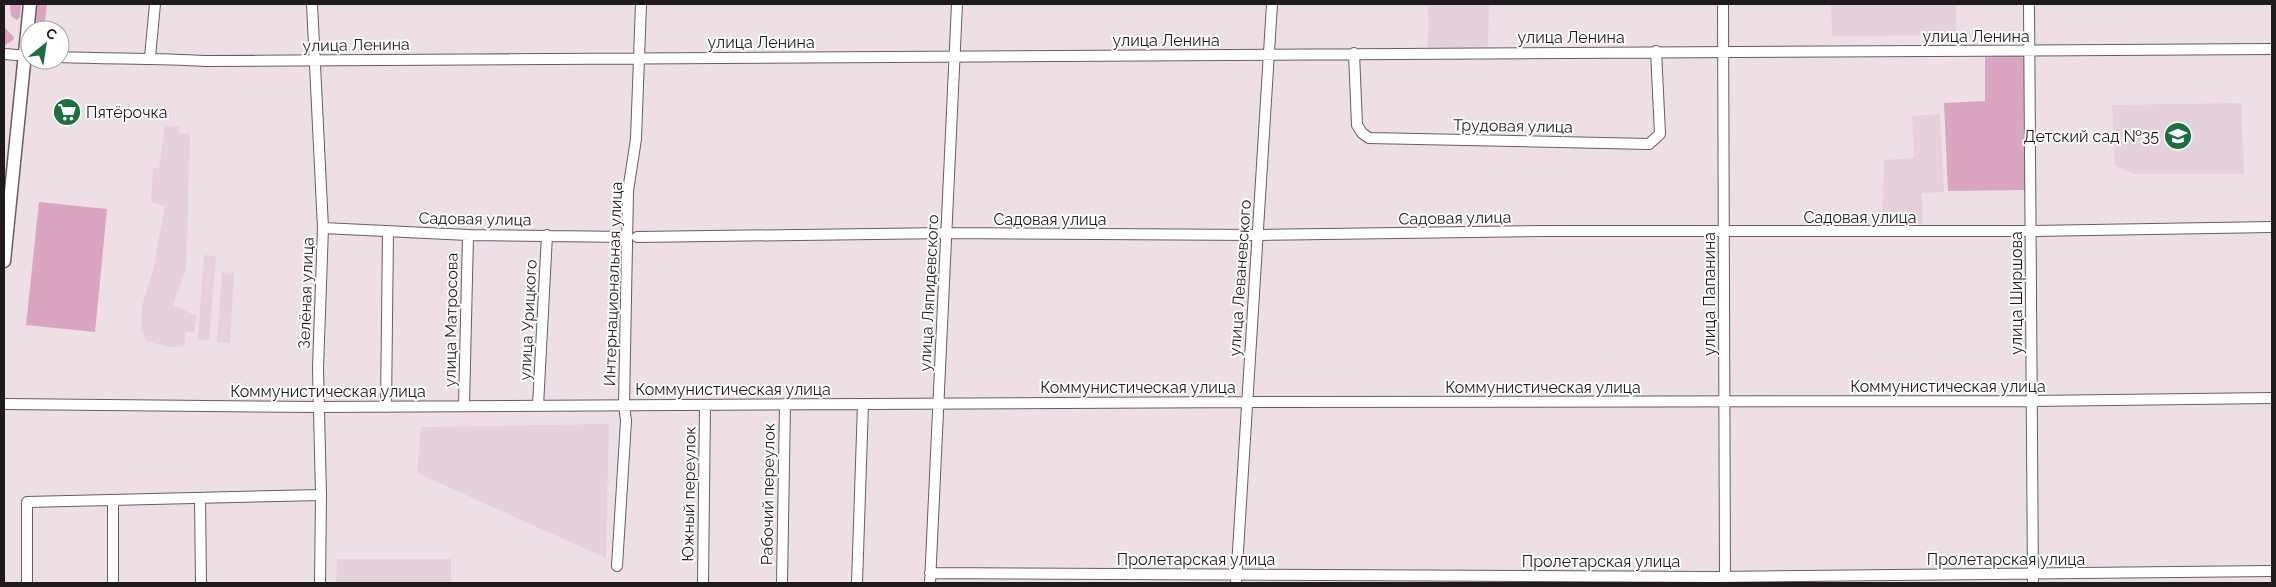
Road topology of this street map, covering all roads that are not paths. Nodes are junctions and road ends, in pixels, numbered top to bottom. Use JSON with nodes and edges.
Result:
{"nodes":[{"id":1,"x":30,"y":4,"type":"edge"},
{"id":2,"x":155,"y":4,"type":"edge"},
{"id":3,"x":312,"y":4,"type":"edge"},
{"id":4,"x":641,"y":4,"type":"edge"},
{"id":5,"x":957,"y":4,"type":"edge"},
{"id":6,"x":1272,"y":4,"type":"edge"},
{"id":7,"x":1723,"y":4,"type":"edge"},
{"id":8,"x":2029,"y":4,"type":"edge"},
{"id":9,"x":29,"y":20,"type":"edge"},
{"id":10,"x":2272,"y":49,"type":"edge"},
{"id":11,"x":1723,"y":50,"type":"junction"},
{"id":12,"x":1656,"y":51,"type":"junction"},
{"id":13,"x":2030,"y":52,"type":"junction"},
{"id":14,"x":1354,"y":53,"type":"junction"},
{"id":15,"x":4,"y":54,"type":"edge"},
{"id":16,"x":1268,"y":54,"type":"junction"},
{"id":17,"x":20,"y":55,"type":"edge"},
{"id":18,"x":955,"y":56,"type":"junction"},
{"id":19,"x":70,"y":57,"type":"edge"},
{"id":20,"x":150,"y":57,"type":"junction"},
{"id":21,"x":638,"y":58,"type":"junction"},
{"id":22,"x":314,"y":60,"type":"junction"},
{"id":23,"x":25,"y":70,"type":"edge"},
{"id":24,"x":2272,"y":227,"type":"edge"},
{"id":25,"x":323,"y":228,"type":"junction"},
{"id":26,"x":2031,"y":231,"type":"junction"},
{"id":27,"x":388,"y":232,"type":"junction"},
{"id":28,"x":947,"y":233,"type":"junction"},
{"id":29,"x":1724,"y":233,"type":"junction"},
{"id":30,"x":468,"y":235,"type":"junction"},
{"id":31,"x":547,"y":235,"type":"junction"},
{"id":32,"x":1258,"y":235,"type":"junction"},
{"id":33,"x":632,"y":237,"type":"junction"},
{"id":34,"x":4,"y":261,"type":"edge"},
{"id":35,"x":2272,"y":398,"type":"edge"},
{"id":36,"x":2031,"y":401,"type":"junction"},
{"id":37,"x":1248,"y":402,"type":"junction"},
{"id":38,"x":1724,"y":402,"type":"junction"},
{"id":39,"x":4,"y":404,"type":"edge"},
{"id":40,"x":785,"y":404,"type":"junction"},
{"id":41,"x":863,"y":404,"type":"junction"},
{"id":42,"x":938,"y":404,"type":"junction"},
{"id":43,"x":624,"y":405,"type":"junction"},
{"id":44,"x":705,"y":405,"type":"junction"},
{"id":45,"x":386,"y":406,"type":"junction"},
{"id":46,"x":464,"y":406,"type":"junction"},
{"id":47,"x":538,"y":406,"type":"junction"},
{"id":48,"x":319,"y":407,"type":"junction"},
{"id":49,"x":321,"y":496,"type":"junction"},
{"id":50,"x":200,"y":498,"type":"junction"},
{"id":51,"x":113,"y":500,"type":"junction"},
{"id":52,"x":617,"y":566,"type":"dead end"},
{"id":53,"x":2272,"y":571,"type":"edge"},
{"id":54,"x":930,"y":578,"type":"edge"},
{"id":55,"x":1236,"y":579,"type":"edge"},
{"id":56,"x":1725,"y":579,"type":"edge"},
{"id":57,"x":2033,"y":579,"type":"edge"},
{"id":58,"x":27,"y":583,"type":"edge"},
{"id":59,"x":112,"y":583,"type":"edge"},
{"id":60,"x":201,"y":583,"type":"edge"},
{"id":61,"x":320,"y":583,"type":"edge"},
{"id":62,"x":703,"y":583,"type":"edge"},
{"id":63,"x":782,"y":583,"type":"edge"},
{"id":64,"x":857,"y":583,"type":"edge"}],
"edges":[{"from":1,"to":9,"type":"main road"},
{"from":2,"to":20,"type":"street"},
{"from":3,"to":22,"type":"street","name":"Зелёная улица"},
{"from":4,"to":21,"type":"street","name":"Интернациональная улица"},
{"from":5,"to":18,"type":"street","name":"улица Ляпидевского"},
{"from":6,"to":16,"type":"street","name":"улица Леваневского"},
{"from":7,"to":11,"type":"street","name":"улица Папанина"},
{"from":8,"to":13,"type":"street","name":"улица Ширшова"},
{"from":10,"to":13,"type":"street","name":"улица Ленина"},
{"from":11,"to":12,"type":"street","name":"улица Ленина"},
{"from":11,"to":13,"type":"street","name":"улица Ленина"},
{"from":11,"to":29,"type":"street","name":"улица Папанина"},
{"from":12,"to":14,"type":"street","name":"улица Ленина"},
{"from":12,"to":14,"type":"street","name":"Трудовая улица"},
{"from":13,"to":26,"type":"street","name":"улица Ширшова"},
{"from":14,"to":16,"type":"street","name":"улица Ленина"},
{"from":15,"to":17,"type":"street"},
{"from":16,"to":18,"type":"street","name":"улица Ленина"},
{"from":16,"to":32,"type":"street","name":"улица Леваневского"},
{"from":18,"to":21,"type":"street","name":"улица Ленина"},
{"from":18,"to":28,"type":"street","name":"улица Ляпидевского"},
{"from":19,"to":20,"type":"street","name":"улица Ленина"},
{"from":20,"to":22,"type":"street","name":"улица Ленина"},
{"from":21,"to":22,"type":"street","name":"улица Ленина"},
{"from":21,"to":33,"type":"street","name":"Интернациональная улица"},
{"from":22,"to":25,"type":"street","name":"Зелёная улица"},
{"from":23,"to":34,"type":"main road"},
{"from":24,"to":26,"type":"street","name":"Садовая улица"},
{"from":25,"to":27,"type":"street","name":"Садовая улица"},
{"from":25,"to":48,"type":"street","name":"Зелёная улица"},
{"from":26,"to":29,"type":"street","name":"Садовая улица"},
{"from":26,"to":36,"type":"street","name":"улица Ширшова"},
{"from":27,"to":30,"type":"street","name":"Садовая улица"},
{"from":27,"to":45,"type":"street"},
{"from":28,"to":32,"type":"street","name":"Садовая улица"},
{"from":28,"to":33,"type":"street","name":"Садовая улица"},
{"from":28,"to":42,"type":"street","name":"улица Ляпидевского"},
{"from":29,"to":32,"type":"street","name":"Садовая улица"},
{"from":29,"to":38,"type":"street","name":"улица Папанина"},
{"from":30,"to":31,"type":"street","name":"Садовая улица"},
{"from":30,"to":46,"type":"street","name":"улица Матросова"},
{"from":31,"to":33,"type":"street","name":"Садовая улица"},
{"from":31,"to":47,"type":"street","name":"улица Урицкого"},
{"from":32,"to":37,"type":"street","name":"улица Леваневского"},
{"from":33,"to":43,"type":"street","name":"Интернациональная улица"},
{"from":35,"to":36,"type":"street","name":"Коммунистическая улица"},
{"from":36,"to":38,"type":"street","name":"Коммунистическая улица"},
{"from":36,"to":57,"type":"street","name":"улица Ширшова"},
{"from":37,"to":38,"type":"street","name":"Коммунистическая улица"},
{"from":37,"to":42,"type":"street","name":"Коммунистическая улица"},
{"from":37,"to":55,"type":"street","name":"улица Леваневского"},
{"from":38,"to":56,"type":"street","name":"улица Папанина"},
{"from":39,"to":48,"type":"street","name":"Коммунистическая улица"},
{"from":40,"to":41,"type":"street","name":"Коммунистическая улица"},
{"from":40,"to":44,"type":"street","name":"Коммунистическая улица"},
{"from":40,"to":63,"type":"street","name":"Рабочий переулок"},
{"from":41,"to":42,"type":"street","name":"Коммунистическая улица"},
{"from":41,"to":64,"type":"street"},
{"from":42,"to":54,"type":"street","name":"улица Ляпидевского"},
{"from":43,"to":44,"type":"street","name":"Коммунистическая улица"},
{"from":43,"to":47,"type":"street","name":"Коммунистическая улица"},
{"from":43,"to":52,"type":"street","name":"Интернациональная улица"},
{"from":44,"to":62,"type":"street","name":"Южный переулок"},
{"from":45,"to":46,"type":"street","name":"Коммунистическая улица"},
{"from":45,"to":48,"type":"street","name":"Коммунистическая улица"},
{"from":46,"to":47,"type":"street","name":"Коммунистическая улица"},
{"from":48,"to":49,"type":"street","name":"Зелёная улица"},
{"from":49,"to":50,"type":"street"},
{"from":49,"to":61,"type":"street","name":"Зелёная улица"},
{"from":50,"to":51,"type":"street"},
{"from":50,"to":60,"type":"street"},
{"from":51,"to":58,"type":"street"},
{"from":51,"to":59,"type":"street"},
{"from":53,"to":57,"type":"street","name":"Пролетарская улица"},
{"from":54,"to":55,"type":"street","name":"Пролетарская улица"},
{"from":55,"to":56,"type":"street","name":"Пролетарская улица"},
{"from":56,"to":57,"type":"street","name":"Пролетарская улица"}]}
